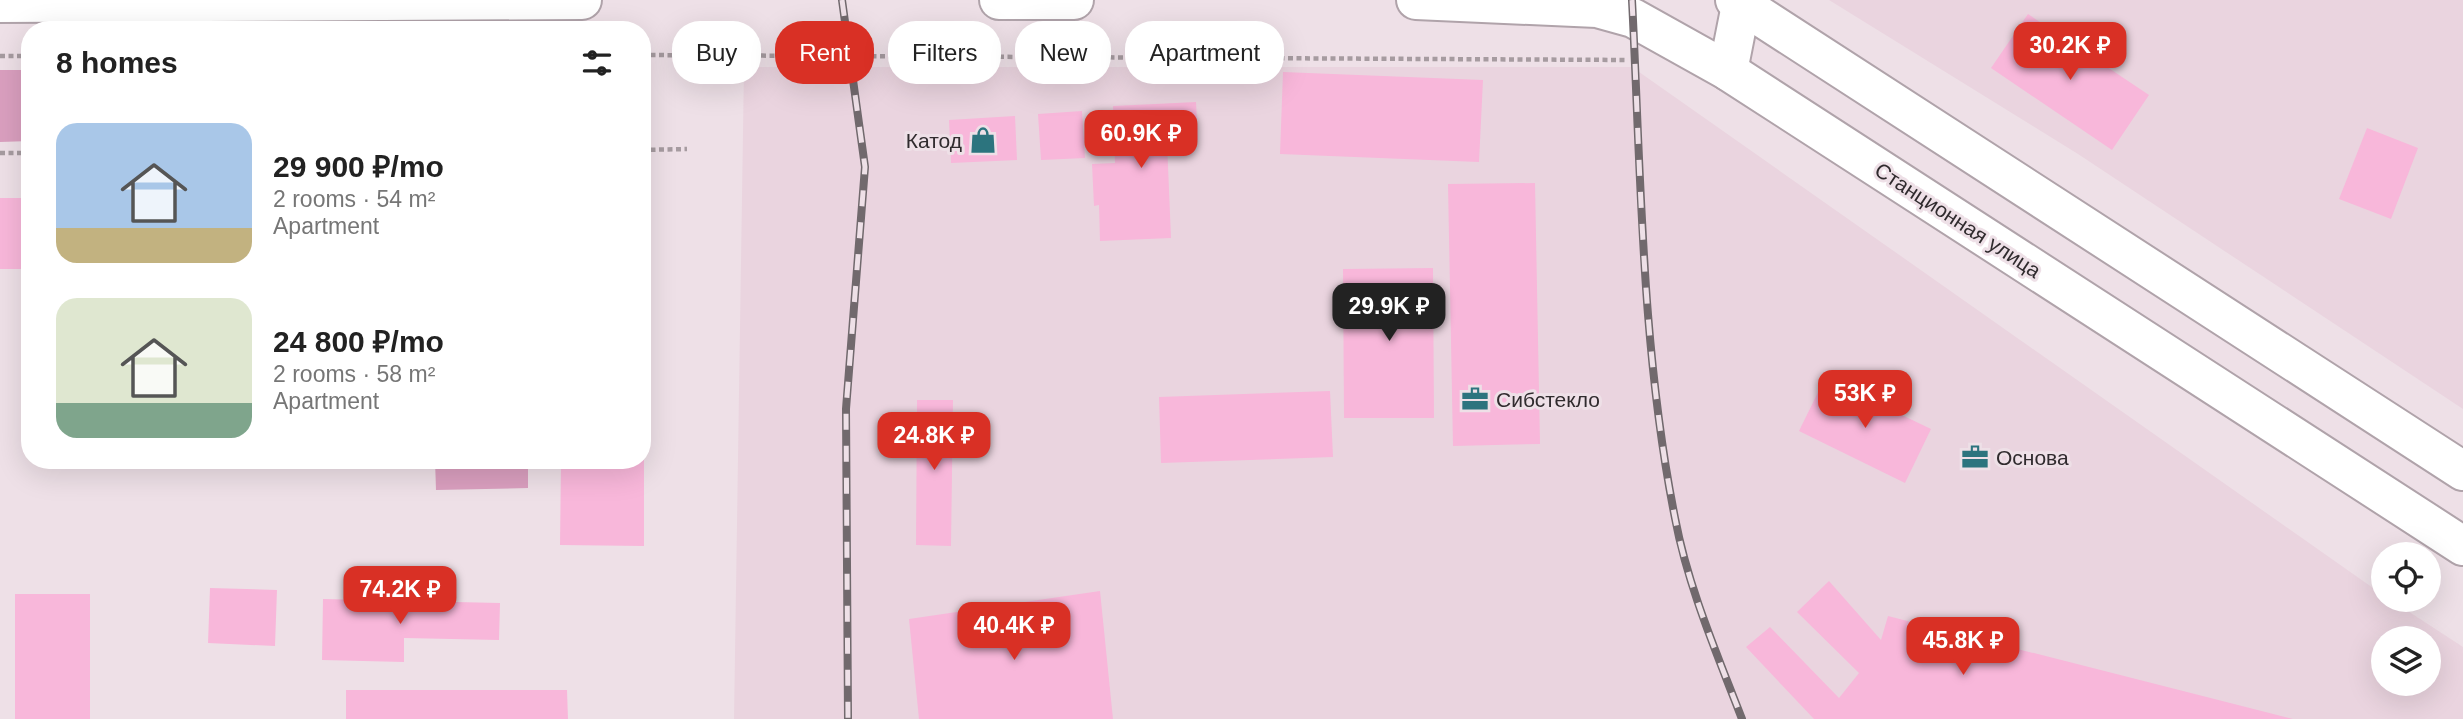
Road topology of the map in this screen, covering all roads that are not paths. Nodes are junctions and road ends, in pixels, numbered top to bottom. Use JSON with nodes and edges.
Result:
{"nodes":[{"id":1,"x":582,"y":0,"type":"edge"},
{"id":2,"x":999,"y":0,"type":"edge"},
{"id":3,"x":1074,"y":0,"type":"edge"},
{"id":4,"x":1416,"y":0,"type":"edge"},
{"id":5,"x":1740,"y":1,"type":"edge"},
{"id":6,"x":0,"y":3,"type":"edge"},
{"id":7,"x":1728,"y":71,"type":"junction"},
{"id":8,"x":2463,"y":471,"type":"edge"},
{"id":9,"x":2463,"y":546,"type":"edge"}],
"edges":[{"from":1,"to":6,"type":"main road"},
{"from":2,"to":3,"type":"main road"},
{"from":4,"to":7,"type":"main road","name":"Станционная улица"},
{"from":5,"to":7,"type":"main road"},
{"from":5,"to":8,"type":"main road"},
{"from":7,"to":9,"type":"main road","name":"Станционная улица"}]}
